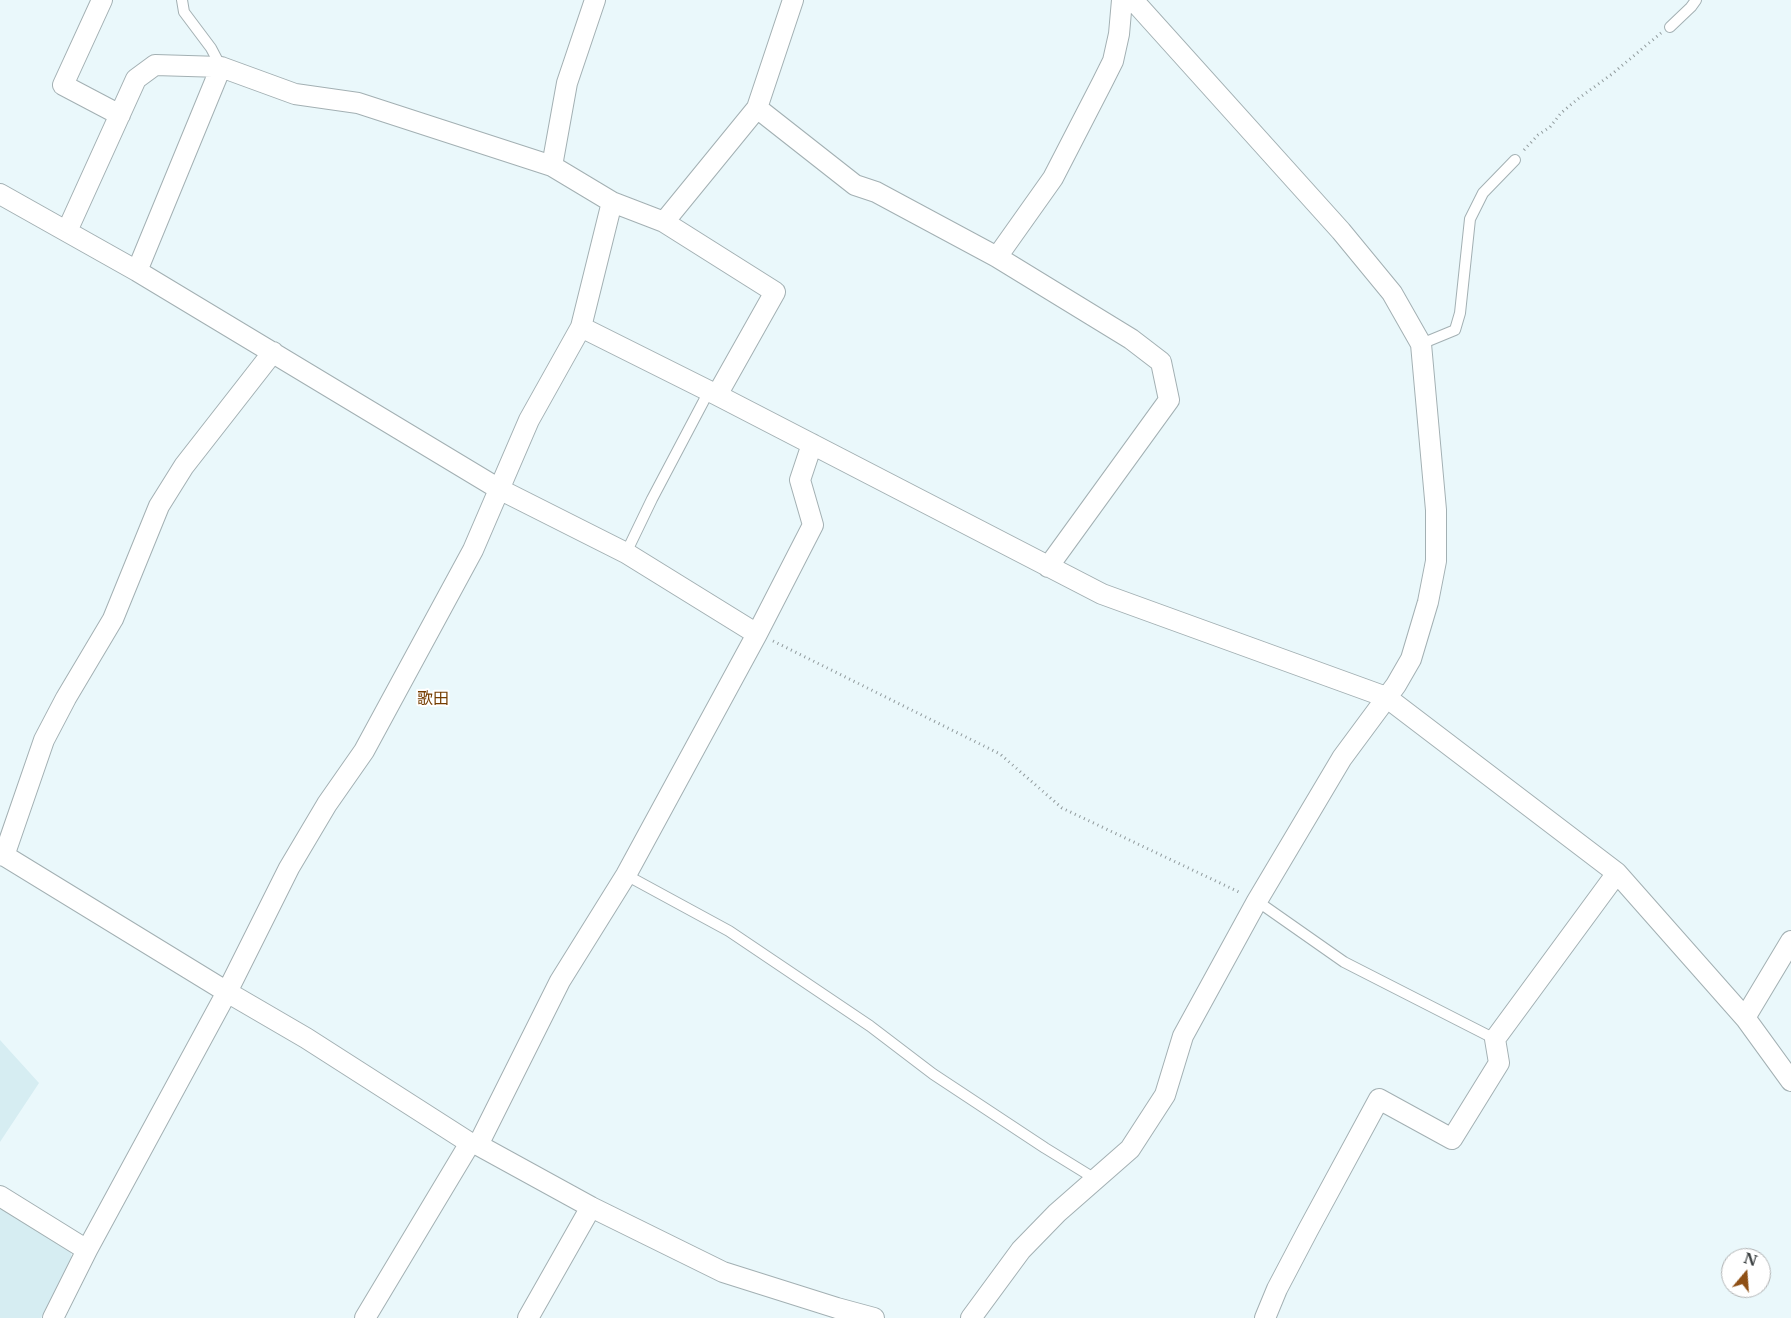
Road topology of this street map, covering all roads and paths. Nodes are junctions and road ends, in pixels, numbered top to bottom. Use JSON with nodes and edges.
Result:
{"nodes":[{"id":1,"x":102,"y":0,"type":"edge"},
{"id":2,"x":182,"y":0,"type":"edge"},
{"id":3,"x":595,"y":0,"type":"edge"},
{"id":4,"x":793,"y":0,"type":"edge"},
{"id":5,"x":1122,"y":0,"type":"edge"},
{"id":6,"x":1133,"y":0,"type":"edge"},
{"id":7,"x":1696,"y":0,"type":"edge"},
{"id":8,"x":1670,"y":27,"type":"joint"},
{"id":9,"x":221,"y":67,"type":"junction"},
{"id":10,"x":757,"y":108,"type":"junction"},
{"id":11,"x":120,"y":115,"type":"junction"},
{"id":12,"x":1515,"y":160,"type":"joint"},
{"id":13,"x":552,"y":166,"type":"junction"},
{"id":14,"x":0,"y":194,"type":"edge"},
{"id":15,"x":612,"y":202,"type":"junction"},
{"id":16,"x":664,"y":222,"type":"junction"},
{"id":17,"x":67,"y":231,"type":"junction"},
{"id":18,"x":997,"y":257,"type":"junction"},
{"id":19,"x":137,"y":271,"type":"junction"},
{"id":20,"x":581,"y":327,"type":"junction"},
{"id":21,"x":1421,"y":344,"type":"junction"},
{"id":22,"x":273,"y":352,"type":"junction"},
{"id":23,"x":713,"y":393,"type":"junction"},
{"id":24,"x":812,"y":444,"type":"junction"},
{"id":25,"x":498,"y":488,"type":"junction"},
{"id":26,"x":626,"y":553,"type":"junction"},
{"id":27,"x":1048,"y":567,"type":"junction"},
{"id":28,"x":757,"y":634,"type":"junction"},
{"id":29,"x":1386,"y":697,"type":"junction"},
{"id":30,"x":2,"y":854,"type":"edge"},
{"id":31,"x":1617,"y":873,"type":"junction"},
{"id":32,"x":626,"y":874,"type":"junction"},
{"id":33,"x":1257,"y":901,"type":"junction"},
{"id":34,"x":1791,"y":941,"type":"edge"},
{"id":35,"x":227,"y":992,"type":"junction"},
{"id":36,"x":1746,"y":1020,"type":"junction"},
{"id":37,"x":1495,"y":1039,"type":"junction"},
{"id":38,"x":1791,"y":1081,"type":"edge"},
{"id":39,"x":474,"y":1144,"type":"junction"},
{"id":40,"x":1097,"y":1180,"type":"junction"},
{"id":41,"x":0,"y":1196,"type":"edge"},
{"id":42,"x":591,"y":1207,"type":"junction"},
{"id":43,"x":87,"y":1250,"type":"junction"},
{"id":44,"x":53,"y":1318,"type":"edge"},
{"id":45,"x":365,"y":1318,"type":"edge"},
{"id":46,"x":528,"y":1318,"type":"edge"},
{"id":47,"x":874,"y":1318,"type":"edge"},
{"id":48,"x":971,"y":1318,"type":"edge"},
{"id":49,"x":1265,"y":1318,"type":"edge"}],
"edges":[{"from":1,"to":11,"type":"street"},
{"from":2,"to":9,"type":"lane"},
{"from":3,"to":13,"type":"street"},
{"from":4,"to":10,"type":"street"},
{"from":5,"to":18,"type":"street"},
{"from":6,"to":21,"type":"street"},
{"from":7,"to":8,"type":"lane"},
{"from":8,"to":12,"type":"path"},
{"from":9,"to":11,"type":"street"},
{"from":9,"to":13,"type":"street"},
{"from":9,"to":19,"type":"street"},
{"from":10,"to":16,"type":"street"},
{"from":10,"to":18,"type":"street"},
{"from":11,"to":17,"type":"street"},
{"from":12,"to":21,"type":"lane"},
{"from":13,"to":15,"type":"street"},
{"from":14,"to":17,"type":"street"},
{"from":15,"to":16,"type":"street"},
{"from":15,"to":20,"type":"street"},
{"from":16,"to":23,"type":"street"},
{"from":17,"to":19,"type":"street"},
{"from":18,"to":27,"type":"street"},
{"from":19,"to":22,"type":"street"},
{"from":20,"to":23,"type":"street"},
{"from":20,"to":25,"type":"street"},
{"from":21,"to":29,"type":"street"},
{"from":22,"to":25,"type":"street"},
{"from":22,"to":30,"type":"street"},
{"from":23,"to":24,"type":"street"},
{"from":23,"to":26,"type":"lane"},
{"from":24,"to":27,"type":"street"},
{"from":24,"to":28,"type":"street"},
{"from":25,"to":26,"type":"street"},
{"from":25,"to":35,"type":"street"},
{"from":26,"to":28,"type":"street"},
{"from":27,"to":29,"type":"street"},
{"from":28,"to":32,"type":"street"},
{"from":28,"to":33,"type":"path"},
{"from":29,"to":31,"type":"street"},
{"from":29,"to":33,"type":"street"},
{"from":30,"to":35,"type":"street"},
{"from":31,"to":36,"type":"street"},
{"from":31,"to":37,"type":"street"},
{"from":32,"to":39,"type":"street"},
{"from":32,"to":40,"type":"lane"},
{"from":33,"to":37,"type":"lane"},
{"from":33,"to":40,"type":"street"},
{"from":34,"to":36,"type":"street"},
{"from":35,"to":39,"type":"street"},
{"from":35,"to":43,"type":"street"},
{"from":36,"to":38,"type":"street"},
{"from":37,"to":49,"type":"street"},
{"from":39,"to":42,"type":"street"},
{"from":39,"to":45,"type":"street"},
{"from":40,"to":48,"type":"street"},
{"from":41,"to":43,"type":"street"},
{"from":42,"to":46,"type":"street"},
{"from":42,"to":47,"type":"street"},
{"from":43,"to":44,"type":"street"}]}
